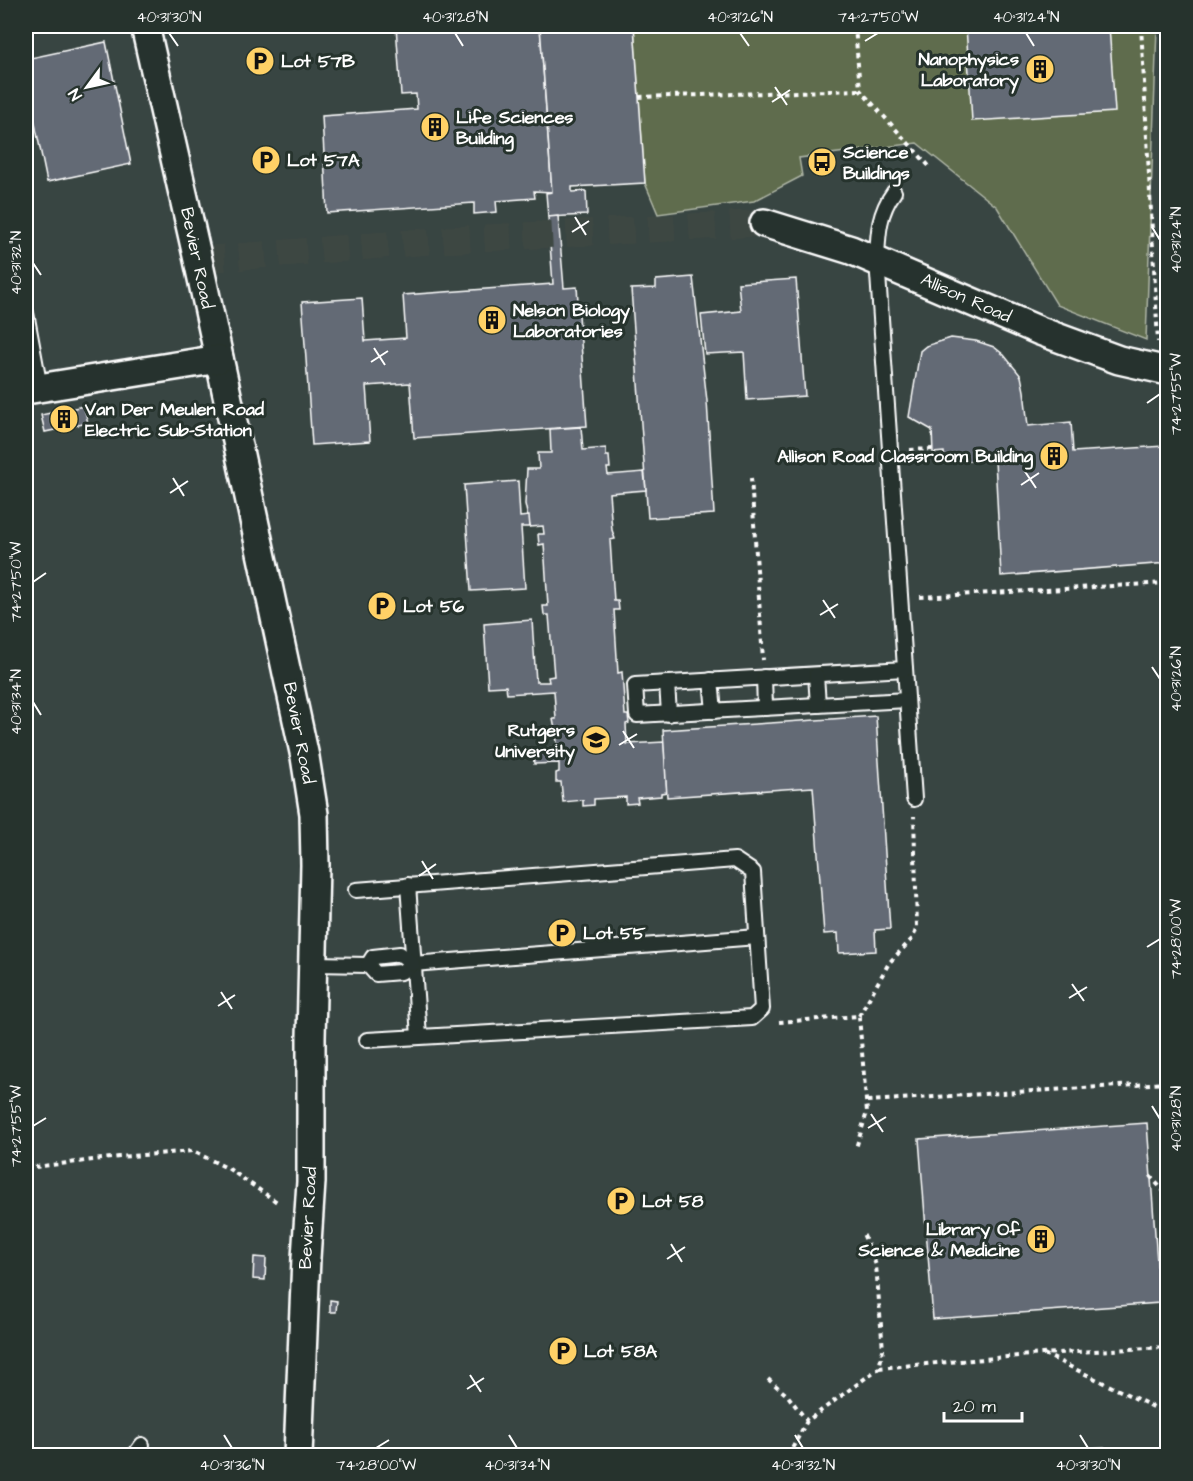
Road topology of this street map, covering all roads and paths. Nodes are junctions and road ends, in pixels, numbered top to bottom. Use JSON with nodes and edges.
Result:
{"nodes":[{"id":1,"x":145,"y":26,"type":"edge"},
{"id":2,"x":855,"y":26,"type":"edge"},
{"id":3,"x":1141,"y":26,"type":"edge"},
{"id":4,"x":860,"y":90,"type":"junction"},
{"id":5,"x":639,"y":97,"type":"dead end"},
{"id":6,"x":929,"y":166,"type":"dead end"},
{"id":7,"x":894,"y":192,"type":"dead end"},
{"id":8,"x":764,"y":223,"type":"tunnel mouth"},
{"id":9,"x":877,"y":260,"type":"junction"},
{"id":10,"x":26,"y":313,"type":"edge"},
{"id":11,"x":1158,"y":345,"type":"dead end"},
{"id":12,"x":219,"y":359,"type":"junction"},
{"id":13,"x":1167,"y":371,"type":"edge"},
{"id":14,"x":33,"y":389,"type":"edge"},
{"id":15,"x":933,"y":449,"type":"dead end"},
{"id":16,"x":905,"y":450,"type":"dead end"},
{"id":17,"x":751,"y":478,"type":"dead end"},
{"id":18,"x":1167,"y":583,"type":"edge"},
{"id":19,"x":919,"y":597,"type":"dead end"},
{"id":20,"x":905,"y":669,"type":"junction"},
{"id":21,"x":816,"y":675,"type":"junction"},
{"id":22,"x":764,"y":677,"type":"junction"},
{"id":23,"x":711,"y":680,"type":"junction"},
{"id":24,"x":667,"y":683,"type":"junction"},
{"id":25,"x":907,"y":700,"type":"junction"},
{"id":26,"x":818,"y":705,"type":"junction"},
{"id":27,"x":765,"y":708,"type":"junction"},
{"id":28,"x":714,"y":711,"type":"junction"},
{"id":29,"x":669,"y":714,"type":"junction"},
{"id":30,"x":914,"y":800,"type":"joint"},
{"id":31,"x":408,"y":885,"type":"junction"},
{"id":32,"x":356,"y":890,"type":"dead end"},
{"id":33,"x":757,"y":937,"type":"junction"},
{"id":34,"x":314,"y":964,"type":"junction"},
{"id":35,"x":413,"y":964,"type":"junction"},
{"id":36,"x":859,"y":1016,"type":"junction"},
{"id":37,"x":779,"y":1022,"type":"dead end"},
{"id":38,"x":419,"y":1036,"type":"junction"},
{"id":39,"x":367,"y":1040,"type":"dead end"},
{"id":40,"x":1167,"y":1083,"type":"edge"},
{"id":41,"x":867,"y":1101,"type":"junction"},
{"id":42,"x":856,"y":1148,"type":"dead end"},
{"id":43,"x":26,"y":1168,"type":"edge"},
{"id":44,"x":1150,"y":1176,"type":"dead end"},
{"id":45,"x":1167,"y":1196,"type":"edge"},
{"id":46,"x":277,"y":1202,"type":"dead end"},
{"id":47,"x":862,"y":1231,"type":"dead end"},
{"id":48,"x":1167,"y":1347,"type":"edge"},
{"id":49,"x":1042,"y":1354,"type":"junction"},
{"id":50,"x":879,"y":1368,"type":"junction"},
{"id":51,"x":768,"y":1379,"type":"dead end"},
{"id":52,"x":1167,"y":1414,"type":"edge"},
{"id":53,"x":807,"y":1421,"type":"junction"},
{"id":54,"x":298,"y":1455,"type":"edge"},
{"id":55,"x":788,"y":1455,"type":"edge"}],
"edges":[{"from":1,"to":12,"type":"street","name":"Bevier Road"},
{"from":2,"to":4,"type":"path"},
{"from":3,"to":11,"type":"path"},
{"from":4,"to":5,"type":"path"},
{"from":4,"to":6,"type":"path"},
{"from":7,"to":9,"type":"lane"},
{"from":8,"to":9,"type":"street","name":"Allison Road"},
{"from":9,"to":13,"type":"street","name":"Allison Road"},
{"from":9,"to":20,"type":"lane"},
{"from":10,"to":14,"type":"lane"},
{"from":12,"to":14,"type":"street"},
{"from":12,"to":34,"type":"street","name":"Bevier Road"},
{"from":15,"to":16,"type":"path"},
{"from":17,"to":22,"type":"path"},
{"from":18,"to":19,"type":"path"},
{"from":20,"to":21,"type":"lane"},
{"from":20,"to":25,"type":"lane"},
{"from":21,"to":22,"type":"lane"},
{"from":21,"to":26,"type":"lane"},
{"from":22,"to":23,"type":"lane"},
{"from":22,"to":27,"type":"lane"},
{"from":23,"to":24,"type":"lane"},
{"from":23,"to":28,"type":"lane"},
{"from":24,"to":29,"type":"lane"},
{"from":24,"to":29,"type":"lane"},
{"from":25,"to":26,"type":"lane"},
{"from":25,"to":30,"type":"lane"},
{"from":26,"to":27,"type":"lane"},
{"from":27,"to":28,"type":"lane"},
{"from":28,"to":29,"type":"lane"},
{"from":30,"to":36,"type":"path"},
{"from":31,"to":32,"type":"lane"},
{"from":31,"to":33,"type":"lane"},
{"from":31,"to":35,"type":"lane"},
{"from":33,"to":35,"type":"lane"},
{"from":33,"to":38,"type":"lane"},
{"from":34,"to":35,"type":"lane"},
{"from":34,"to":54,"type":"street","name":"Bevier Road"},
{"from":35,"to":38,"type":"lane"},
{"from":36,"to":37,"type":"path"},
{"from":36,"to":41,"type":"path"},
{"from":38,"to":39,"type":"lane"},
{"from":40,"to":41,"type":"path"},
{"from":41,"to":42,"type":"path"},
{"from":43,"to":46,"type":"path"},
{"from":44,"to":45,"type":"path"},
{"from":47,"to":50,"type":"path"},
{"from":48,"to":49,"type":"path"},
{"from":49,"to":50,"type":"path"},
{"from":49,"to":52,"type":"path"},
{"from":50,"to":53,"type":"path"},
{"from":51,"to":53,"type":"path"},
{"from":53,"to":55,"type":"path"}]}
